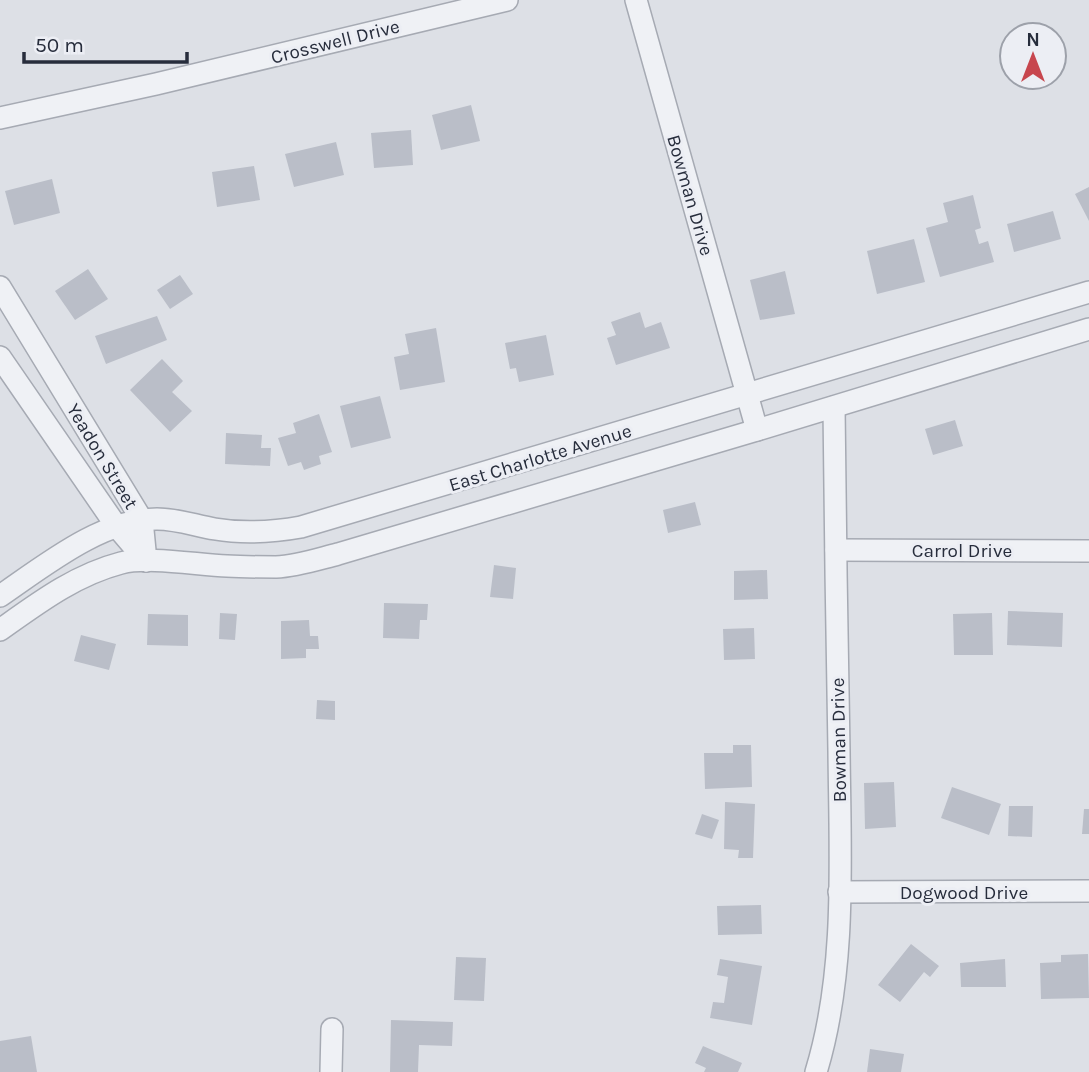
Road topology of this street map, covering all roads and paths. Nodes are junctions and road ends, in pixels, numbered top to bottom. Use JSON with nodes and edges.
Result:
{"nodes":[{"id":1,"x":507,"y":0,"type":"edge"},
{"id":2,"x":636,"y":0,"type":"edge"},
{"id":3,"x":0,"y":118,"type":"edge"},
{"id":4,"x":0,"y":287,"type":"edge"},
{"id":5,"x":1089,"y":292,"type":"edge"},
{"id":6,"x":1089,"y":329,"type":"edge"},
{"id":7,"x":0,"y":357,"type":"edge"},
{"id":8,"x":747,"y":394,"type":"junction"},
{"id":9,"x":834,"y":407,"type":"junction"},
{"id":10,"x":757,"y":430,"type":"junction"},
{"id":11,"x":142,"y":520,"type":"junction"},
{"id":12,"x":117,"y":527,"type":"junction"},
{"id":13,"x":836,"y":550,"type":"junction"},
{"id":14,"x":1089,"y":551,"type":"edge"},
{"id":15,"x":146,"y":561,"type":"junction"},
{"id":16,"x":0,"y":596,"type":"edge"},
{"id":17,"x":0,"y":630,"type":"edge"},
{"id":18,"x":1089,"y":891,"type":"edge"},
{"id":19,"x":839,"y":892,"type":"junction"},
{"id":20,"x":332,"y":1030,"type":"dead end"},
{"id":21,"x":331,"y":1072,"type":"edge"},
{"id":22,"x":816,"y":1072,"type":"edge"}],
"edges":[{"from":1,"to":3,"type":"street","name":"Crosswell Drive"},
{"from":2,"to":8,"type":"street","name":"Bowman Drive"},
{"from":4,"to":11,"type":"street","name":"Yeadon Street"},
{"from":5,"to":8,"type":"street","name":"East Charlotte Avenue"},
{"from":6,"to":9,"type":"street","name":"East Charlotte Avenue"},
{"from":7,"to":12,"type":"street","name":"Yeadon Street"},
{"from":8,"to":10,"type":"street","name":"Bowman Drive"},
{"from":8,"to":11,"type":"street","name":"East Charlotte Avenue"},
{"from":9,"to":10,"type":"street","name":"East Charlotte Avenue"},
{"from":9,"to":13,"type":"street","name":"Bowman Drive"},
{"from":10,"to":15,"type":"street","name":"East Charlotte Avenue"},
{"from":11,"to":12,"type":"street","name":"East Charlotte Avenue"},
{"from":11,"to":15,"type":"street","name":"Yeadon Street"},
{"from":12,"to":15,"type":"street","name":"Yeadon Street"},
{"from":12,"to":16,"type":"street","name":"East Charlotte Avenue"},
{"from":13,"to":14,"type":"street","name":"Carrol Drive"},
{"from":13,"to":19,"type":"street","name":"Bowman Drive"},
{"from":15,"to":17,"type":"street","name":"East Charlotte Avenue"},
{"from":18,"to":19,"type":"street","name":"Dogwood Drive"},
{"from":19,"to":22,"type":"street","name":"Bowman Drive"},
{"from":20,"to":21,"type":"street"}]}
